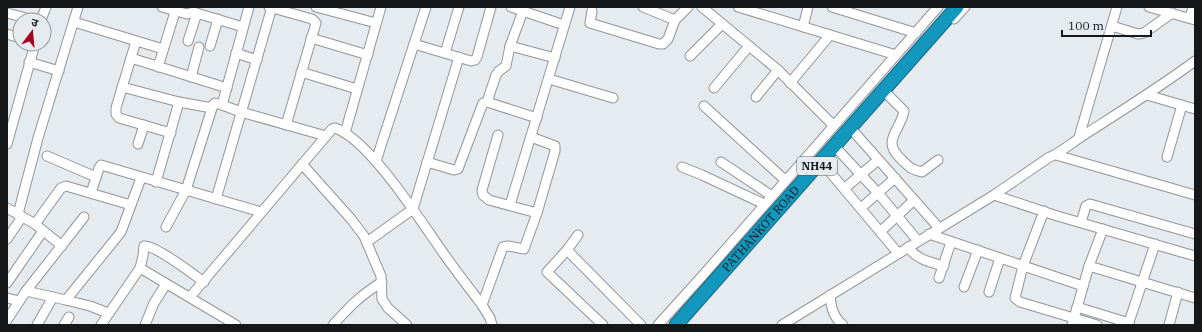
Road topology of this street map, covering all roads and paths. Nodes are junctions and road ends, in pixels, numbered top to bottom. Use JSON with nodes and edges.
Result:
{"nodes":[{"id":1,"x":78,"y":7,"type":"edge"},
{"id":2,"x":162,"y":7,"type":"edge"},
{"id":3,"x":249,"y":7,"type":"edge"},
{"id":4,"x":271,"y":7,"type":"edge"},
{"id":5,"x":302,"y":7,"type":"edge"},
{"id":6,"x":316,"y":7,"type":"edge"},
{"id":7,"x":381,"y":7,"type":"edge"},
{"id":8,"x":426,"y":7,"type":"edge"},
{"id":9,"x":459,"y":7,"type":"edge"},
{"id":10,"x":491,"y":7,"type":"edge"},
{"id":11,"x":511,"y":7,"type":"edge"},
{"id":12,"x":570,"y":7,"type":"edge"},
{"id":13,"x":643,"y":7,"type":"edge"},
{"id":14,"x":688,"y":7,"type":"edge"},
{"id":15,"x":702,"y":7,"type":"edge"},
{"id":16,"x":738,"y":7,"type":"edge"},
{"id":17,"x":808,"y":7,"type":"edge"},
{"id":18,"x":832,"y":7,"type":"edge"},
{"id":19,"x":938,"y":7,"type":"edge"},
{"id":20,"x":946,"y":7,"type":"edge"},
{"id":21,"x":957,"y":7,"type":"edge"},
{"id":22,"x":965,"y":7,"type":"edge"},
{"id":23,"x":1117,"y":7,"type":"edge"},
{"id":24,"x":1149,"y":7,"type":"edge"},
{"id":25,"x":1193,"y":7,"type":"edge"},
{"id":26,"x":533,"y":10,"type":"edge"},
{"id":27,"x":523,"y":11,"type":"junction"},
{"id":28,"x":592,"y":11,"type":"dead end"},
{"id":29,"x":175,"y":12,"type":"junction"},
{"id":30,"x":197,"y":13,"type":"junction"},
{"id":31,"x":1172,"y":13,"type":"junction"},
{"id":32,"x":300,"y":16,"type":"junction"},
{"id":33,"x":218,"y":19,"type":"junction"},
{"id":34,"x":1192,"y":19,"type":"edge"},
{"id":35,"x":675,"y":20,"type":"junction"},
{"id":36,"x":74,"y":22,"type":"junction"},
{"id":37,"x":376,"y":22,"type":"junction"},
{"id":38,"x":722,"y":24,"type":"junction"},
{"id":39,"x":564,"y":25,"type":"junction"},
{"id":40,"x":1112,"y":26,"type":"junction"},
{"id":41,"x":243,"y":27,"type":"junction"},
{"id":42,"x":803,"y":27,"type":"junction"},
{"id":43,"x":916,"y":32,"type":"junction"},
{"id":44,"x":830,"y":35,"type":"junction"},
{"id":45,"x":311,"y":38,"type":"junction"},
{"id":46,"x":136,"y":41,"type":"junction"},
{"id":47,"x":188,"y":41,"type":"dead end"},
{"id":48,"x":414,"y":44,"type":"junction"},
{"id":49,"x":210,"y":46,"type":"dead end"},
{"id":50,"x":510,"y":46,"type":"junction"},
{"id":51,"x":749,"y":46,"type":"junction"},
{"id":52,"x":199,"y":47,"type":"dead end"},
{"id":53,"x":163,"y":49,"type":"junction"},
{"id":54,"x":32,"y":52,"type":"edge"},
{"id":55,"x":236,"y":53,"type":"junction"},
{"id":56,"x":445,"y":53,"type":"junction"},
{"id":57,"x":368,"y":55,"type":"junction"},
{"id":58,"x":690,"y":56,"type":"dead end"},
{"id":59,"x":896,"y":56,"type":"junction"},
{"id":60,"x":459,"y":57,"type":"junction"},
{"id":61,"x":131,"y":58,"type":"junction"},
{"id":62,"x":555,"y":58,"type":"junction"},
{"id":63,"x":257,"y":60,"type":"junction"},
{"id":64,"x":1195,"y":61,"type":"edge"},
{"id":65,"x":29,"y":62,"type":"junction"},
{"id":66,"x":158,"y":67,"type":"junction"},
{"id":67,"x":1191,"y":69,"type":"edge"},
{"id":68,"x":778,"y":70,"type":"junction"},
{"id":69,"x":59,"y":71,"type":"junction"},
{"id":70,"x":301,"y":72,"type":"junction"},
{"id":71,"x":191,"y":77,"type":"junction"},
{"id":72,"x":549,"y":79,"type":"junction"},
{"id":73,"x":790,"y":83,"type":"junction"},
{"id":74,"x":122,"y":87,"type":"junction"},
{"id":75,"x":227,"y":88,"type":"junction"},
{"id":76,"x":714,"y":88,"type":"dead end"},
{"id":77,"x":357,"y":89,"type":"junction"},
{"id":78,"x":887,"y":94,"type":"junction"},
{"id":79,"x":1147,"y":95,"type":"junction"},
{"id":80,"x":756,"y":97,"type":"dead end"},
{"id":81,"x":614,"y":98,"type":"dead end"},
{"id":82,"x":179,"y":102,"type":"junction"},
{"id":83,"x":487,"y":102,"type":"junction"},
{"id":84,"x":222,"y":105,"type":"junction"},
{"id":85,"x":1182,"y":105,"type":"junction"},
{"id":86,"x":704,"y":106,"type":"dead end"},
{"id":87,"x":212,"y":108,"type":"junction"},
{"id":88,"x":1195,"y":109,"type":"edge"},
{"id":89,"x":241,"y":112,"type":"junction"},
{"id":90,"x":537,"y":118,"type":"junction"},
{"id":91,"x":144,"y":125,"type":"junction"},
{"id":92,"x":286,"y":125,"type":"junction"},
{"id":93,"x":834,"y":125,"type":"junction"},
{"id":94,"x":854,"y":132,"type":"junction"},
{"id":95,"x":171,"y":133,"type":"junction"},
{"id":96,"x":345,"y":133,"type":"junction"},
{"id":97,"x":498,"y":135,"type":"dead end"},
{"id":98,"x":326,"y":136,"type":"junction"},
{"id":99,"x":531,"y":137,"type":"junction"},
{"id":100,"x":1080,"y":137,"type":"junction"},
{"id":101,"x":7,"y":144,"type":"edge"},
{"id":102,"x":138,"y":144,"type":"dead end"},
{"id":103,"x":838,"y":150,"type":"junction"},
{"id":104,"x":1056,"y":155,"type":"junction"},
{"id":105,"x":47,"y":156,"type":"dead end"},
{"id":106,"x":1167,"y":157,"type":"dead end"},
{"id":107,"x":878,"y":160,"type":"junction"},
{"id":108,"x":938,"y":160,"type":"dead end"},
{"id":109,"x":376,"y":161,"type":"junction"},
{"id":110,"x":427,"y":162,"type":"junction"},
{"id":111,"x":721,"y":162,"type":"dead end"},
{"id":112,"x":302,"y":164,"type":"junction"},
{"id":113,"x":824,"y":165,"type":"junction"},
{"id":114,"x":682,"y":167,"type":"dead end"},
{"id":115,"x":860,"y":174,"type":"junction"},
{"id":116,"x":96,"y":177,"type":"junction"},
{"id":117,"x":141,"y":178,"type":"junction"},
{"id":118,"x":895,"y":178,"type":"junction"},
{"id":119,"x":785,"y":180,"type":"junction"},
{"id":120,"x":156,"y":182,"type":"junction"},
{"id":121,"x":845,"y":188,"type":"junction"},
{"id":122,"x":186,"y":190,"type":"junction"},
{"id":123,"x":91,"y":193,"type":"junction"},
{"id":124,"x":878,"y":193,"type":"junction"},
{"id":125,"x":994,"y":195,"type":"junction"},
{"id":126,"x":1195,"y":195,"type":"edge"},
{"id":127,"x":772,"y":196,"type":"junction"},
{"id":128,"x":216,"y":199,"type":"junction"},
{"id":129,"x":914,"y":200,"type":"junction"},
{"id":130,"x":764,"y":204,"type":"junction"},
{"id":131,"x":131,"y":205,"type":"junction"},
{"id":132,"x":510,"y":205,"type":"junction"},
{"id":133,"x":7,"y":208,"type":"edge"},
{"id":134,"x":861,"y":208,"type":"junction"},
{"id":135,"x":413,"y":209,"type":"junction"},
{"id":136,"x":1044,"y":211,"type":"junction"},
{"id":137,"x":261,"y":212,"type":"junction"},
{"id":138,"x":537,"y":213,"type":"junction"},
{"id":139,"x":20,"y":215,"type":"junction"},
{"id":140,"x":898,"y":216,"type":"junction"},
{"id":141,"x":84,"y":217,"type":"dead end"},
{"id":142,"x":1081,"y":222,"type":"junction"},
{"id":143,"x":35,"y":224,"type":"junction"},
{"id":144,"x":166,"y":227,"type":"dead end"},
{"id":145,"x":939,"y":228,"type":"junction"},
{"id":146,"x":1103,"y":229,"type":"junction"},
{"id":147,"x":43,"y":231,"type":"junction"},
{"id":148,"x":880,"y":232,"type":"junction"},
{"id":149,"x":930,"y":234,"type":"junction"},
{"id":150,"x":1195,"y":234,"type":"edge"},
{"id":151,"x":578,"y":235,"type":"dead end"},
{"id":152,"x":7,"y":239,"type":"edge"},
{"id":153,"x":918,"y":240,"type":"junction"},
{"id":154,"x":367,"y":242,"type":"junction"},
{"id":155,"x":951,"y":242,"type":"junction"},
{"id":156,"x":1155,"y":244,"type":"junction"},
{"id":157,"x":62,"y":246,"type":"junction"},
{"id":158,"x":908,"y":247,"type":"junction"},
{"id":159,"x":567,"y":250,"type":"junction"},
{"id":160,"x":978,"y":250,"type":"junction"},
{"id":161,"x":898,"y":253,"type":"junction"},
{"id":162,"x":1195,"y":256,"type":"edge"},
{"id":163,"x":1000,"y":258,"type":"junction"},
{"id":164,"x":944,"y":266,"type":"junction"},
{"id":165,"x":1023,"y":266,"type":"junction"},
{"id":166,"x":1089,"y":266,"type":"junction"},
{"id":167,"x":140,"y":268,"type":"junction"},
{"id":168,"x":939,"y":278,"type":"dead end"},
{"id":169,"x":204,"y":282,"type":"junction"},
{"id":170,"x":382,"y":282,"type":"junction"},
{"id":171,"x":1142,"y":282,"type":"junction"},
{"id":172,"x":7,"y":283,"type":"edge"},
{"id":173,"x":166,"y":284,"type":"junction"},
{"id":174,"x":1083,"y":286,"type":"junction"},
{"id":175,"x":964,"y":287,"type":"dead end"},
{"id":176,"x":26,"y":291,"type":"junction"},
{"id":177,"x":989,"y":292,"type":"dead end"},
{"id":178,"x":1178,"y":292,"type":"junction"},
{"id":179,"x":830,"y":295,"type":"junction"},
{"id":180,"x":53,"y":297,"type":"junction"},
{"id":181,"x":190,"y":297,"type":"junction"},
{"id":182,"x":7,"y":298,"type":"edge"},
{"id":183,"x":1195,"y":298,"type":"edge"},
{"id":184,"x":66,"y":300,"type":"junction"},
{"id":185,"x":19,"y":301,"type":"junction"},
{"id":186,"x":482,"y":305,"type":"junction"},
{"id":187,"x":1077,"y":307,"type":"junction"},
{"id":188,"x":108,"y":313,"type":"junction"},
{"id":189,"x":69,"y":317,"type":"dead end"},
{"id":190,"x":7,"y":320,"type":"edge"},
{"id":191,"x":1073,"y":321,"type":"edge"},
{"id":192,"x":233,"y":324,"type":"edge"},
{"id":193,"x":403,"y":324,"type":"edge"},
{"id":194,"x":1128,"y":324,"type":"edge"},
{"id":195,"x":37,"y":325,"type":"edge"},
{"id":196,"x":64,"y":325,"type":"edge"},
{"id":197,"x":101,"y":325,"type":"edge"},
{"id":198,"x":145,"y":325,"type":"edge"},
{"id":199,"x":333,"y":325,"type":"edge"},
{"id":200,"x":492,"y":325,"type":"edge"},
{"id":201,"x":603,"y":325,"type":"edge"},
{"id":202,"x":642,"y":325,"type":"edge"},
{"id":203,"x":658,"y":325,"type":"edge"},
{"id":204,"x":667,"y":325,"type":"edge"},
{"id":205,"x":681,"y":325,"type":"edge"},
{"id":206,"x":782,"y":325,"type":"edge"},
{"id":207,"x":843,"y":325,"type":"edge"},
{"id":208,"x":1097,"y":325,"type":"edge"},
{"id":209,"x":1169,"y":325,"type":"edge"}],
"edges":[{"from":1,"to":36,"type":"street"},
{"from":2,"to":29,"type":"street"},
{"from":3,"to":41,"type":"street"},
{"from":4,"to":32,"type":"street"},
{"from":4,"to":63,"type":"street"},
{"from":5,"to":32,"type":"street"},
{"from":6,"to":37,"type":"street"},
{"from":7,"to":37,"type":"street"},
{"from":8,"to":48,"type":"street"},
{"from":9,"to":56,"type":"street"},
{"from":10,"to":60,"type":"street"},
{"from":11,"to":27,"type":"street"},
{"from":12,"to":39,"type":"street"},
{"from":13,"to":35,"type":"street"},
{"from":14,"to":35,"type":"street"},
{"from":15,"to":38,"type":"street"},
{"from":16,"to":42,"type":"street"},
{"from":17,"to":42,"type":"street"},
{"from":18,"to":43,"type":"street"},
{"from":19,"to":43,"type":"street"},
{"from":20,"to":204,"type":"highway","number":"NH44"},
{"from":21,"to":205,"type":"highway","name":"PATHANKOT ROAD","number":"NH44"},
{"from":22,"to":78,"type":"street"},
{"from":23,"to":40,"type":"street"},
{"from":24,"to":31,"type":"street"},
{"from":25,"to":34,"type":"street"},
{"from":26,"to":27,"type":"street"},
{"from":26,"to":39,"type":"street"},
{"from":27,"to":50,"type":"street"},
{"from":28,"to":35,"type":"street"},
{"from":29,"to":30,"type":"street"},
{"from":29,"to":53,"type":"street"},
{"from":30,"to":33,"type":"street"},
{"from":30,"to":47,"type":"street"},
{"from":31,"to":34,"type":"street"},
{"from":31,"to":40,"type":"street"},
{"from":32,"to":45,"type":"street"},
{"from":33,"to":41,"type":"street"},
{"from":33,"to":49,"type":"street"},
{"from":36,"to":46,"type":"street"},
{"from":36,"to":69,"type":"street"},
{"from":37,"to":57,"type":"street"},
{"from":38,"to":51,"type":"street"},
{"from":38,"to":58,"type":"street"},
{"from":39,"to":62,"type":"street"},
{"from":40,"to":100,"type":"street"},
{"from":41,"to":55,"type":"street"},
{"from":42,"to":44,"type":"street"},
{"from":43,"to":59,"type":"street"},
{"from":44,"to":59,"type":"street"},
{"from":44,"to":73,"type":"street"},
{"from":45,"to":57,"type":"street"},
{"from":45,"to":70,"type":"street"},
{"from":46,"to":53,"type":"street"},
{"from":46,"to":61,"type":"street"},
{"from":48,"to":56,"type":"street"},
{"from":48,"to":109,"type":"street"},
{"from":50,"to":62,"type":"street"},
{"from":50,"to":83,"type":"street"},
{"from":51,"to":68,"type":"street"},
{"from":51,"to":76,"type":"street"},
{"from":52,"to":71,"type":"street"},
{"from":53,"to":66,"type":"street"},
{"from":54,"to":65,"type":"street"},
{"from":55,"to":63,"type":"street"},
{"from":55,"to":75,"type":"street"},
{"from":56,"to":60,"type":"street"},
{"from":57,"to":77,"type":"street"},
{"from":59,"to":93,"type":"street"},
{"from":60,"to":110,"type":"street"},
{"from":61,"to":66,"type":"street"},
{"from":61,"to":74,"type":"street"},
{"from":62,"to":72,"type":"street"},
{"from":63,"to":89,"type":"street"},
{"from":64,"to":67,"type":"street"},
{"from":65,"to":69,"type":"street"},
{"from":65,"to":101,"type":"street"},
{"from":66,"to":71,"type":"street"},
{"from":67,"to":79,"type":"street"},
{"from":68,"to":73,"type":"street"},
{"from":68,"to":80,"type":"street"},
{"from":69,"to":139,"type":"street"},
{"from":70,"to":77,"type":"street"},
{"from":70,"to":92,"type":"street"},
{"from":71,"to":75,"type":"street"},
{"from":72,"to":81,"type":"street"},
{"from":72,"to":90,"type":"street"},
{"from":73,"to":93,"type":"street"},
{"from":74,"to":82,"type":"street"},
{"from":74,"to":91,"type":"street"},
{"from":75,"to":84,"type":"street"},
{"from":77,"to":96,"type":"street"},
{"from":78,"to":94,"type":"street"},
{"from":78,"to":108,"type":"street"},
{"from":79,"to":85,"type":"street"},
{"from":79,"to":100,"type":"street"},
{"from":82,"to":87,"type":"street"},
{"from":82,"to":95,"type":"street"},
{"from":83,"to":90,"type":"street"},
{"from":83,"to":110,"type":"street"},
{"from":84,"to":87,"type":"street"},
{"from":84,"to":89,"type":"street"},
{"from":85,"to":88,"type":"street"},
{"from":85,"to":106,"type":"street"},
{"from":86,"to":119,"type":"street"},
{"from":87,"to":122,"type":"street"},
{"from":89,"to":92,"type":"street"},
{"from":89,"to":128,"type":"street"},
{"from":90,"to":99,"type":"street"},
{"from":91,"to":95,"type":"street"},
{"from":91,"to":102,"type":"street"},
{"from":92,"to":98,"type":"street"},
{"from":93,"to":119,"type":"street"},
{"from":94,"to":103,"type":"street"},
{"from":94,"to":107,"type":"street"},
{"from":95,"to":120,"type":"street"},
{"from":96,"to":98,"type":"street"},
{"from":96,"to":109,"type":"street"},
{"from":97,"to":132,"type":"street"},
{"from":98,"to":112,"type":"street"},
{"from":99,"to":132,"type":"street"},
{"from":99,"to":138,"type":"street"},
{"from":100,"to":104,"type":"street"},
{"from":103,"to":113,"type":"street"},
{"from":103,"to":115,"type":"street"},
{"from":104,"to":125,"type":"street"},
{"from":104,"to":126,"type":"street"},
{"from":105,"to":116,"type":"street"},
{"from":107,"to":115,"type":"street"},
{"from":107,"to":118,"type":"street"},
{"from":109,"to":135,"type":"street"},
{"from":110,"to":135,"type":"street"},
{"from":111,"to":127,"type":"street"},
{"from":112,"to":137,"type":"street"},
{"from":112,"to":154,"type":"street"},
{"from":113,"to":121,"type":"street"},
{"from":113,"to":205,"type":"street"},
{"from":114,"to":130,"type":"street"},
{"from":115,"to":121,"type":"street"},
{"from":115,"to":124,"type":"street"},
{"from":116,"to":117,"type":"street"},
{"from":116,"to":123,"type":"street"},
{"from":117,"to":120,"type":"street"},
{"from":117,"to":131,"type":"street"},
{"from":118,"to":124,"type":"street"},
{"from":118,"to":129,"type":"street"},
{"from":119,"to":127,"type":"street"},
{"from":120,"to":122,"type":"street"},
{"from":121,"to":134,"type":"street"},
{"from":122,"to":128,"type":"street"},
{"from":122,"to":144,"type":"street"},
{"from":123,"to":131,"type":"street"},
{"from":123,"to":143,"type":"street"},
{"from":124,"to":134,"type":"street"},
{"from":124,"to":140,"type":"street"},
{"from":125,"to":136,"type":"street"},
{"from":125,"to":145,"type":"street"},
{"from":127,"to":130,"type":"street"},
{"from":128,"to":137,"type":"street"},
{"from":129,"to":140,"type":"street"},
{"from":129,"to":145,"type":"street"},
{"from":130,"to":203,"type":"street"},
{"from":131,"to":184,"type":"street"},
{"from":132,"to":138,"type":"street"},
{"from":133,"to":139,"type":"street"},
{"from":134,"to":148,"type":"street"},
{"from":135,"to":154,"type":"street"},
{"from":135,"to":186,"type":"street"},
{"from":136,"to":142,"type":"street"},
{"from":136,"to":165,"type":"street"},
{"from":137,"to":169,"type":"street"},
{"from":138,"to":186,"type":"street"},
{"from":139,"to":143,"type":"street"},
{"from":139,"to":152,"type":"street"},
{"from":140,"to":148,"type":"street"},
{"from":140,"to":153,"type":"street"},
{"from":141,"to":157,"type":"street"},
{"from":142,"to":146,"type":"street"},
{"from":142,"to":150,"type":"street"},
{"from":143,"to":147,"type":"street"},
{"from":145,"to":149,"type":"street"},
{"from":146,"to":156,"type":"street"},
{"from":146,"to":166,"type":"street"},
{"from":147,"to":157,"type":"street"},
{"from":147,"to":172,"type":"street"},
{"from":148,"to":161,"type":"street"},
{"from":149,"to":153,"type":"street"},
{"from":149,"to":155,"type":"street"},
{"from":151,"to":159,"type":"street"},
{"from":153,"to":158,"type":"street"},
{"from":154,"to":170,"type":"street"},
{"from":155,"to":160,"type":"street"},
{"from":155,"to":164,"type":"street"},
{"from":156,"to":162,"type":"street"},
{"from":156,"to":171,"type":"street"},
{"from":157,"to":176,"type":"street"},
{"from":158,"to":161,"type":"street"},
{"from":158,"to":164,"type":"street"},
{"from":159,"to":201,"type":"street"},
{"from":159,"to":202,"type":"street"},
{"from":160,"to":163,"type":"street"},
{"from":160,"to":175,"type":"street"},
{"from":161,"to":179,"type":"street"},
{"from":163,"to":165,"type":"street"},
{"from":163,"to":177,"type":"street"},
{"from":164,"to":168,"type":"street"},
{"from":165,"to":174,"type":"street"},
{"from":165,"to":191,"type":"street"},
{"from":166,"to":171,"type":"street"},
{"from":166,"to":174,"type":"street"},
{"from":167,"to":169,"type":"street"},
{"from":167,"to":173,"type":"street"},
{"from":167,"to":188,"type":"street"},
{"from":169,"to":181,"type":"street"},
{"from":170,"to":193,"type":"street"},
{"from":170,"to":199,"type":"street"},
{"from":171,"to":178,"type":"street"},
{"from":171,"to":194,"type":"street"},
{"from":173,"to":181,"type":"street"},
{"from":173,"to":198,"type":"street"},
{"from":174,"to":187,"type":"street"},
{"from":176,"to":180,"type":"street"},
{"from":176,"to":185,"type":"street"},
{"from":178,"to":183,"type":"street"},
{"from":178,"to":209,"type":"street"},
{"from":179,"to":206,"type":"street"},
{"from":179,"to":207,"type":"street"},
{"from":180,"to":184,"type":"street"},
{"from":180,"to":195,"type":"street"},
{"from":181,"to":192,"type":"street"},
{"from":182,"to":185,"type":"street"},
{"from":184,"to":188,"type":"street"},
{"from":185,"to":190,"type":"street"},
{"from":186,"to":200,"type":"street"},
{"from":187,"to":191,"type":"street"},
{"from":187,"to":194,"type":"street"},
{"from":188,"to":197,"type":"street"},
{"from":189,"to":196,"type":"street"},
{"from":191,"to":208,"type":"street"}]}
